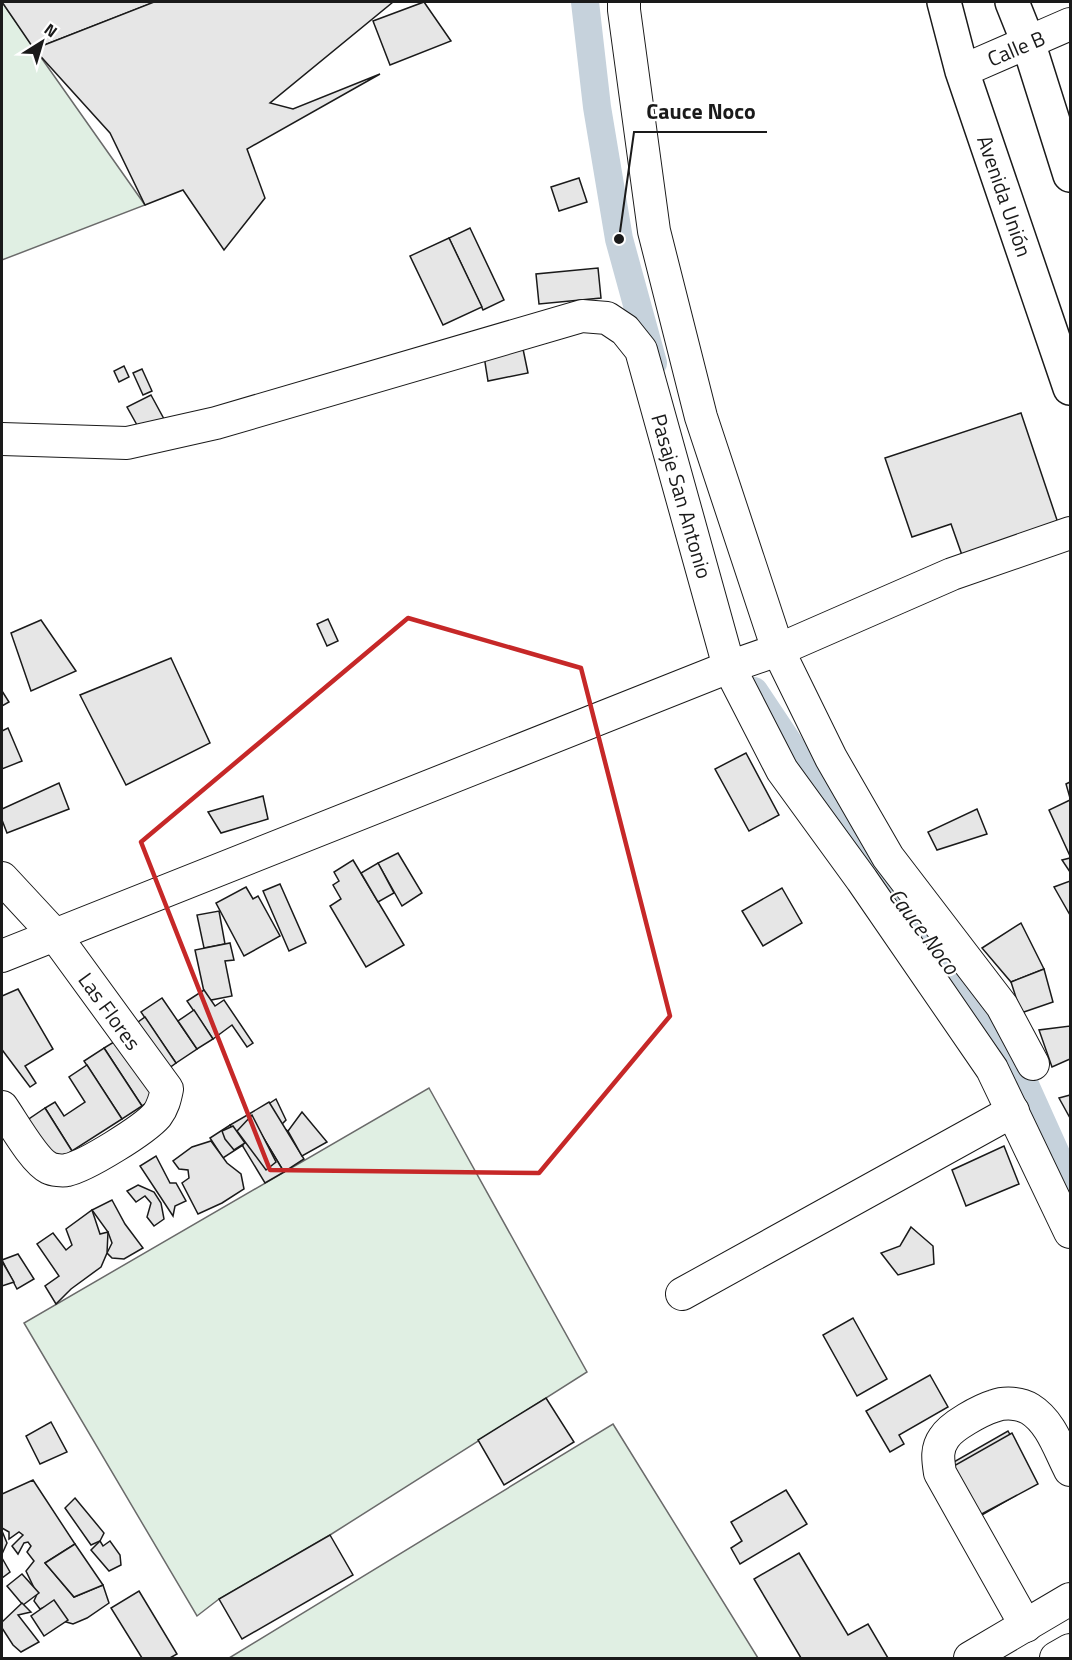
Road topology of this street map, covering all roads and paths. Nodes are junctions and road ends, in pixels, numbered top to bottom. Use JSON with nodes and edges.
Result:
{"nodes":[{"id":1,"x":624,"y":2,"type":"edge"},
{"id":2,"x":944,"y":2,"type":"edge"},
{"id":3,"x":1012,"y":2,"type":"edge"},
{"id":4,"x":1071,"y":24,"type":"edge"},
{"id":5,"x":1028,"y":42,"type":"junction"},
{"id":6,"x":962,"y":71,"type":"junction"},
{"id":7,"x":1071,"y":175,"type":"edge"},
{"id":8,"x":1071,"y":388,"type":"edge"},
{"id":9,"x":2,"y":439,"type":"edge"},
{"id":10,"x":1071,"y":533,"type":"edge"},
{"id":11,"x":778,"y":650,"type":"junction"},
{"id":12,"x":729,"y":667,"type":"junction"},
{"id":13,"x":2,"y":878,"type":"edge"},
{"id":14,"x":54,"y":934,"type":"junction"},
{"id":15,"x":2,"y":956,"type":"edge"},
{"id":16,"x":1033,"y":1064,"type":"dead end"},
{"id":17,"x":2,"y":1107,"type":"edge"},
{"id":18,"x":1012,"y":1111,"type":"junction"},
{"id":19,"x":1071,"y":1232,"type":"edge"},
{"id":20,"x":682,"y":1294,"type":"dead end"},
{"id":21,"x":1071,"y":1470,"type":"edge"},
{"id":22,"x":1071,"y":1599,"type":"edge"},
{"id":23,"x":1026,"y":1626,"type":"junction"},
{"id":24,"x":1071,"y":1650,"type":"edge"},
{"id":25,"x":970,"y":1659,"type":"edge"},
{"id":26,"x":1056,"y":1659,"type":"edge"}],
"edges":[{"from":1,"to":11,"type":"street"},
{"from":2,"to":6,"type":"main road","name":"Avenida Unión"},
{"from":3,"to":5,"type":"main road"},
{"from":4,"to":5,"type":"street","name":"Calle B"},
{"from":5,"to":6,"type":"street","name":"Calle B"},
{"from":5,"to":7,"type":"main road"},
{"from":6,"to":8,"type":"main road","name":"Avenida Unión"},
{"from":9,"to":12,"type":"street","name":"Pasaje San Antonio"},
{"from":10,"to":11,"type":"street"},
{"from":11,"to":12,"type":"street"},
{"from":11,"to":16,"type":"street"},
{"from":12,"to":14,"type":"street"},
{"from":12,"to":18,"type":"street","name":"Pasaje San Antonio"},
{"from":13,"to":14,"type":"street","name":"Las Flores"},
{"from":14,"to":15,"type":"street"},
{"from":14,"to":17,"type":"street","name":"Las Flores"},
{"from":18,"to":19,"type":"street","name":"Pasaje San Antonio"},
{"from":18,"to":20,"type":"street"},
{"from":21,"to":23,"type":"street"},
{"from":22,"to":23,"type":"street"},
{"from":23,"to":25,"type":"street"},
{"from":24,"to":26,"type":"street"}]}
